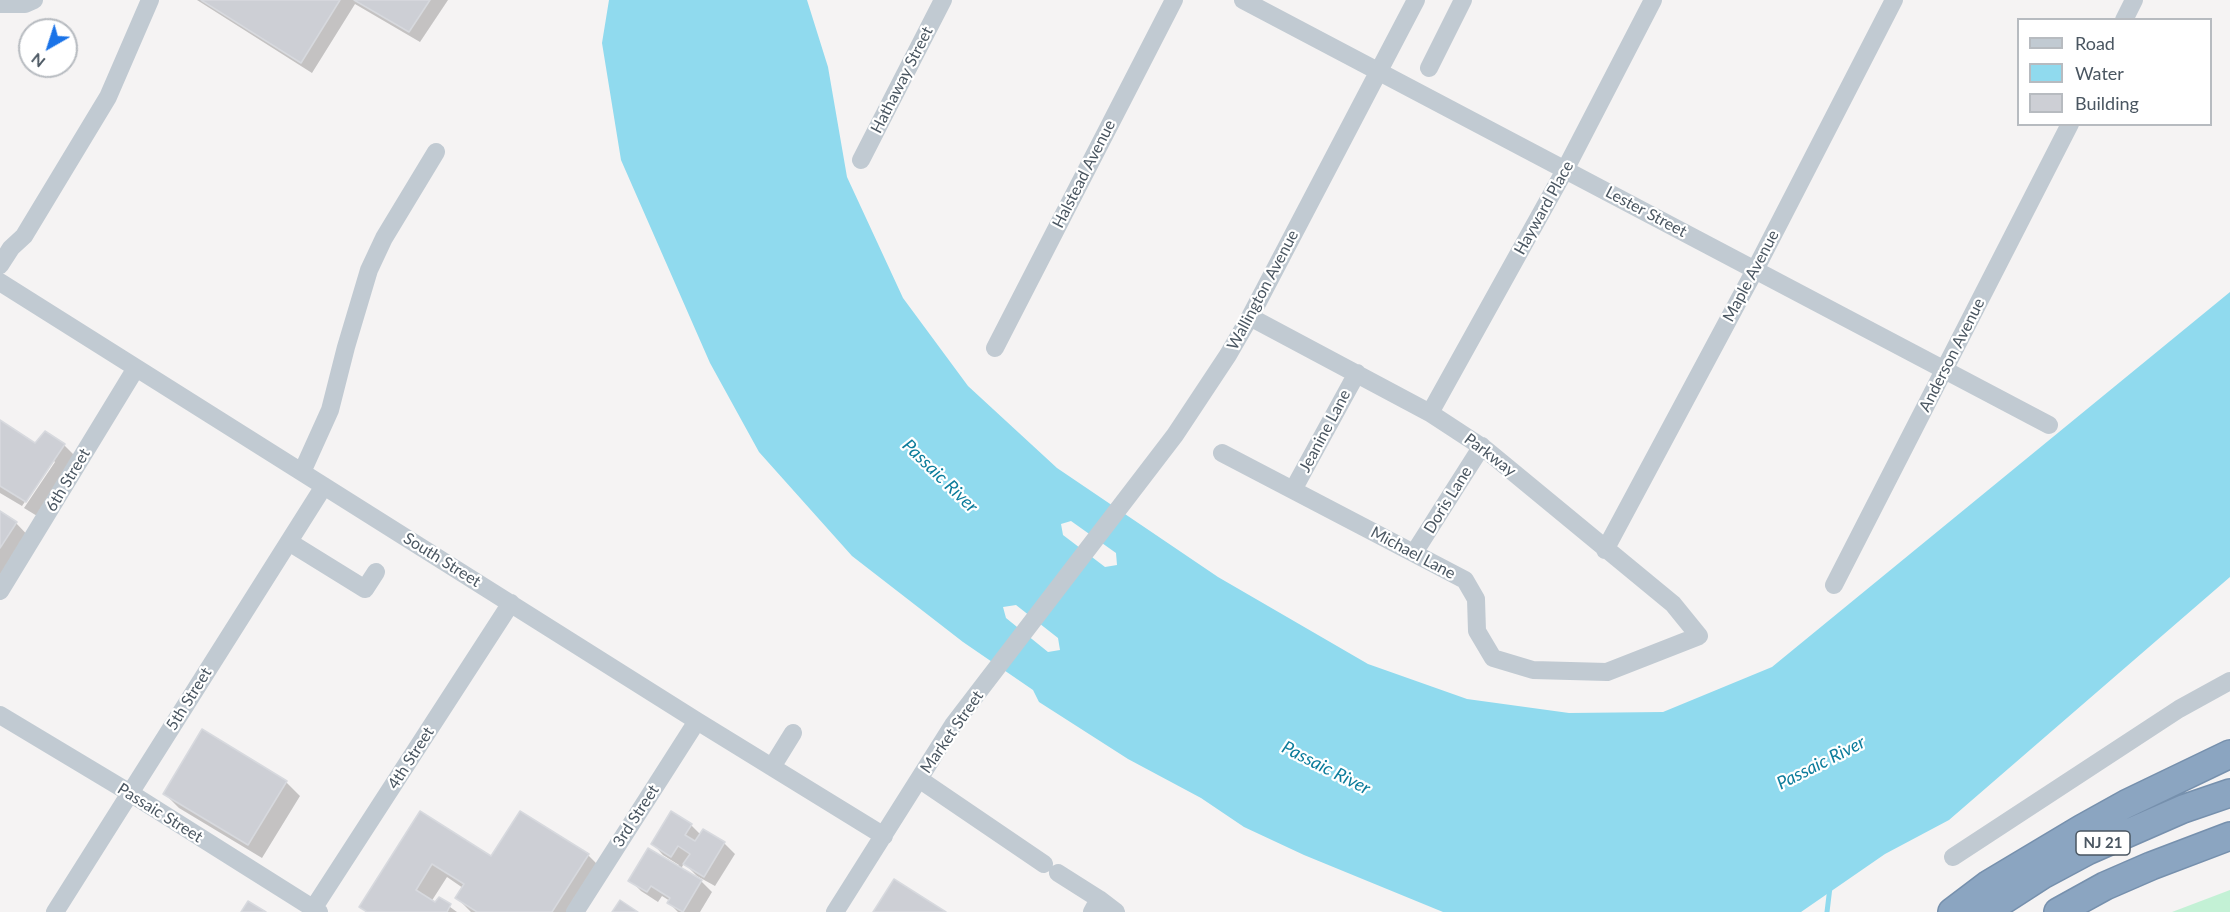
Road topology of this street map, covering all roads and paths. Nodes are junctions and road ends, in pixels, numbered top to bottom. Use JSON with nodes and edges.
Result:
{"nodes":[{"id":1,"x":34,"y":0,"type":"edge"},
{"id":2,"x":150,"y":0,"type":"edge"},
{"id":3,"x":943,"y":0,"type":"edge"},
{"id":4,"x":1174,"y":0,"type":"edge"},
{"id":5,"x":1243,"y":0,"type":"edge"},
{"id":6,"x":1416,"y":0,"type":"edge"},
{"id":7,"x":1463,"y":0,"type":"edge"},
{"id":8,"x":1653,"y":0,"type":"edge"},
{"id":9,"x":1894,"y":0,"type":"edge"},
{"id":10,"x":2134,"y":0,"type":"edge"},
{"id":11,"x":0,"y":4,"type":"edge"},
{"id":12,"x":2125,"y":18,"type":"edge"},
{"id":13,"x":1429,"y":68,"type":"dead end"},
{"id":14,"x":1378,"y":72,"type":"junction"},
{"id":15,"x":2069,"y":126,"type":"edge"},
{"id":16,"x":436,"y":152,"type":"dead end"},
{"id":17,"x":861,"y":160,"type":"dead end"},
{"id":18,"x":1565,"y":170,"type":"junction"},
{"id":19,"x":0,"y":265,"type":"edge"},
{"id":20,"x":1755,"y":270,"type":"junction"},
{"id":21,"x":0,"y":282,"type":"edge"},
{"id":22,"x":1251,"y":317,"type":"junction"},
{"id":23,"x":995,"y":348,"type":"dead end"},
{"id":24,"x":136,"y":368,"type":"junction"},
{"id":25,"x":1945,"y":370,"type":"junction"},
{"id":26,"x":1356,"y":373,"type":"junction"},
{"id":27,"x":1430,"y":413,"type":"junction"},
{"id":28,"x":2049,"y":425,"type":"dead end"},
{"id":29,"x":1482,"y":446,"type":"junction"},
{"id":30,"x":1222,"y":453,"type":"dead end"},
{"id":31,"x":302,"y":472,"type":"junction"},
{"id":32,"x":324,"y":486,"type":"junction"},
{"id":33,"x":1293,"y":490,"type":"junction"},
{"id":34,"x":289,"y":542,"type":"junction"},
{"id":35,"x":1605,"y":550,"type":"junction"},
{"id":36,"x":1414,"y":553,"type":"junction"},
{"id":37,"x":1080,"y":560,"type":"joint"},
{"id":38,"x":376,"y":572,"type":"dead end"},
{"id":39,"x":1834,"y":585,"type":"dead end"},
{"id":40,"x":0,"y":591,"type":"edge"},
{"id":41,"x":511,"y":603,"type":"junction"},
{"id":42,"x":1699,"y":636,"type":"joint"},
{"id":43,"x":2230,"y":681,"type":"edge"},
{"id":44,"x":0,"y":715,"type":"edge"},
{"id":45,"x":697,"y":721,"type":"junction"},
{"id":46,"x":793,"y":733,"type":"dead end"},
{"id":47,"x":2230,"y":754,"type":"edge"},
{"id":48,"x":772,"y":767,"type":"junction"},
{"id":49,"x":919,"y":779,"type":"junction"},
{"id":50,"x":130,"y":793,"type":"junction"},
{"id":51,"x":2230,"y":794,"type":"edge"},
{"id":52,"x":884,"y":836,"type":"junction"},
{"id":53,"x":2230,"y":836,"type":"edge"},
{"id":54,"x":1953,"y":857,"type":"dead end"},
{"id":55,"x":1095,"y":905,"type":"edge"},
{"id":56,"x":314,"y":911,"type":"edge"},
{"id":57,"x":55,"y":912,"type":"edge"},
{"id":58,"x":575,"y":912,"type":"edge"},
{"id":59,"x":835,"y":912,"type":"edge"},
{"id":60,"x":1116,"y":912,"type":"edge"},
{"id":61,"x":1952,"y":912,"type":"edge"},
{"id":62,"x":1984,"y":912,"type":"edge"},
{"id":63,"x":2058,"y":912,"type":"edge"}],
"edges":[{"from":1,"to":11,"type":"street"},
{"from":2,"to":19,"type":"street"},
{"from":3,"to":17,"type":"street","name":"Hathaway Street"},
{"from":4,"to":23,"type":"street","name":"Halstead Avenue"},
{"from":5,"to":14,"type":"street","name":"Lester Street"},
{"from":6,"to":14,"type":"street","name":"Wallington Avenue"},
{"from":7,"to":13,"type":"street"},
{"from":8,"to":18,"type":"street","name":"Hayward Place"},
{"from":9,"to":20,"type":"street","name":"Maple Avenue"},
{"from":10,"to":12,"type":"street"},
{"from":14,"to":18,"type":"street","name":"Lester Street"},
{"from":14,"to":22,"type":"street","name":"Wallington Avenue"},
{"from":15,"to":25,"type":"street","name":"Anderson Avenue"},
{"from":16,"to":31,"type":"street"},
{"from":18,"to":20,"type":"street","name":"Lester Street"},
{"from":18,"to":27,"type":"street","name":"Hayward Place"},
{"from":20,"to":25,"type":"street","name":"Lester Street"},
{"from":20,"to":35,"type":"street","name":"Maple Avenue"},
{"from":21,"to":24,"type":"street","name":"South Street"},
{"from":22,"to":26,"type":"street","name":"Parkway"},
{"from":22,"to":37,"type":"street","name":"Wallington Avenue"},
{"from":24,"to":31,"type":"street","name":"South Street"},
{"from":24,"to":40,"type":"street","name":"6th Street"},
{"from":25,"to":28,"type":"street","name":"Lester Street"},
{"from":25,"to":39,"type":"street","name":"Anderson Avenue"},
{"from":26,"to":27,"type":"street","name":"Parkway"},
{"from":26,"to":33,"type":"street","name":"Jeanine Lane"},
{"from":27,"to":29,"type":"street","name":"Parkway"},
{"from":29,"to":35,"type":"street","name":"Parkway"},
{"from":29,"to":36,"type":"street","name":"Doris Lane"},
{"from":30,"to":33,"type":"street","name":"Michael Lane"},
{"from":31,"to":32,"type":"street","name":"South Street"},
{"from":32,"to":34,"type":"street","name":"5th Street"},
{"from":32,"to":41,"type":"street","name":"South Street"},
{"from":33,"to":36,"type":"street","name":"Michael Lane"},
{"from":34,"to":38,"type":"street"},
{"from":34,"to":50,"type":"street","name":"5th Street"},
{"from":35,"to":42,"type":"street","name":"Parkway"},
{"from":36,"to":42,"type":"street","name":"Michael Lane"},
{"from":37,"to":49,"type":"street","name":"Market Street"},
{"from":41,"to":45,"type":"street","name":"South Street"},
{"from":41,"to":56,"type":"street","name":"4th Street"},
{"from":43,"to":54,"type":"street"},
{"from":44,"to":50,"type":"street","name":"Passaic Street"},
{"from":45,"to":48,"type":"street","name":"South Street"},
{"from":45,"to":58,"type":"street","name":"3rd Street"},
{"from":46,"to":48,"type":"street"},
{"from":47,"to":61,"type":"highway"},
{"from":48,"to":52,"type":"street","name":"South Street"},
{"from":49,"to":52,"type":"street","name":"Market Street"},
{"from":49,"to":55,"type":"street"},
{"from":50,"to":56,"type":"street","name":"Passaic Street"},
{"from":50,"to":57,"type":"street","name":"5th Street"},
{"from":51,"to":62,"type":"highway","number":"NJ 21"},
{"from":52,"to":59,"type":"street","name":"Market Street"},
{"from":53,"to":63,"type":"highway","number":"NJ 21"},
{"from":55,"to":60,"type":"street"}]}
